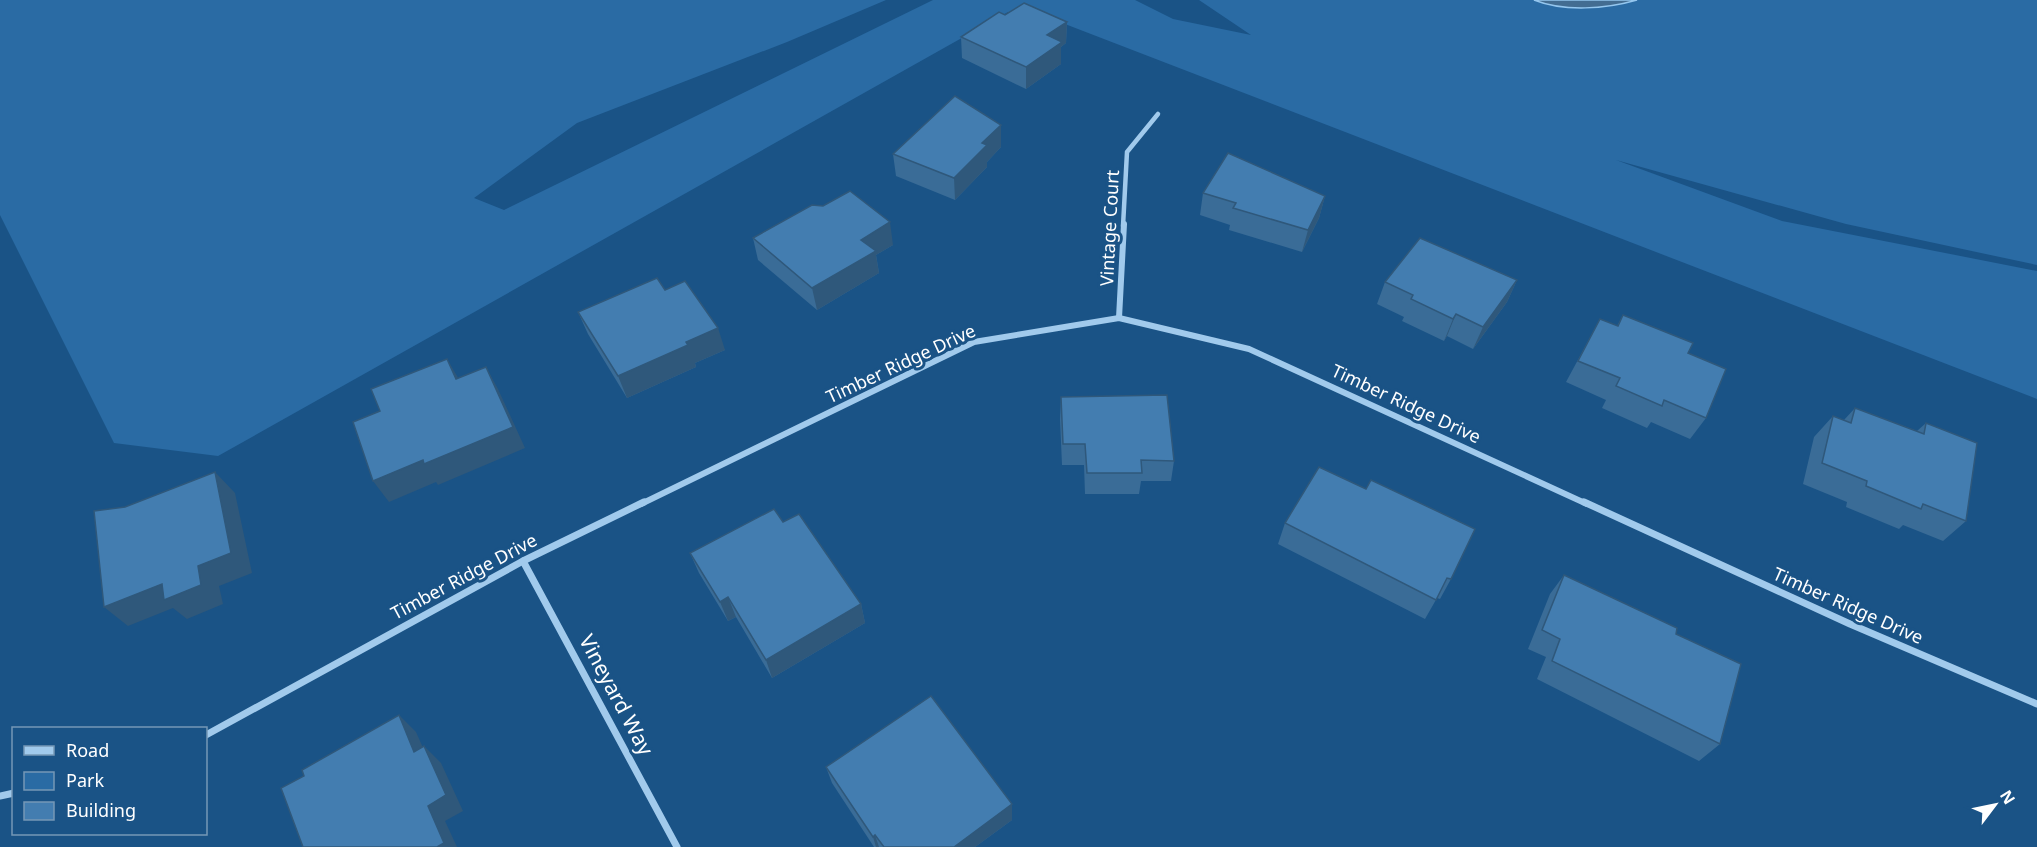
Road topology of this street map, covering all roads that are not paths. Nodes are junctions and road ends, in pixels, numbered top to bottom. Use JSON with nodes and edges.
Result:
{"nodes":[{"id":1,"x":1158,"y":114,"type":"dead end"},
{"id":2,"x":1119,"y":318,"type":"junction"},
{"id":3,"x":524,"y":561,"type":"junction"},
{"id":4,"x":2037,"y":704,"type":"edge"},
{"id":5,"x":207,"y":734,"type":"edge"},
{"id":6,"x":676,"y":847,"type":"edge"}],
"edges":[{"from":1,"to":2,"type":"street","name":"Vintage Court"},
{"from":2,"to":3,"type":"street","name":"Timber Ridge Drive"},
{"from":2,"to":4,"type":"street","name":"Timber Ridge Drive"},
{"from":3,"to":5,"type":"street","name":"Timber Ridge Drive"},
{"from":3,"to":6,"type":"street","name":"Vineyard Way"}]}
